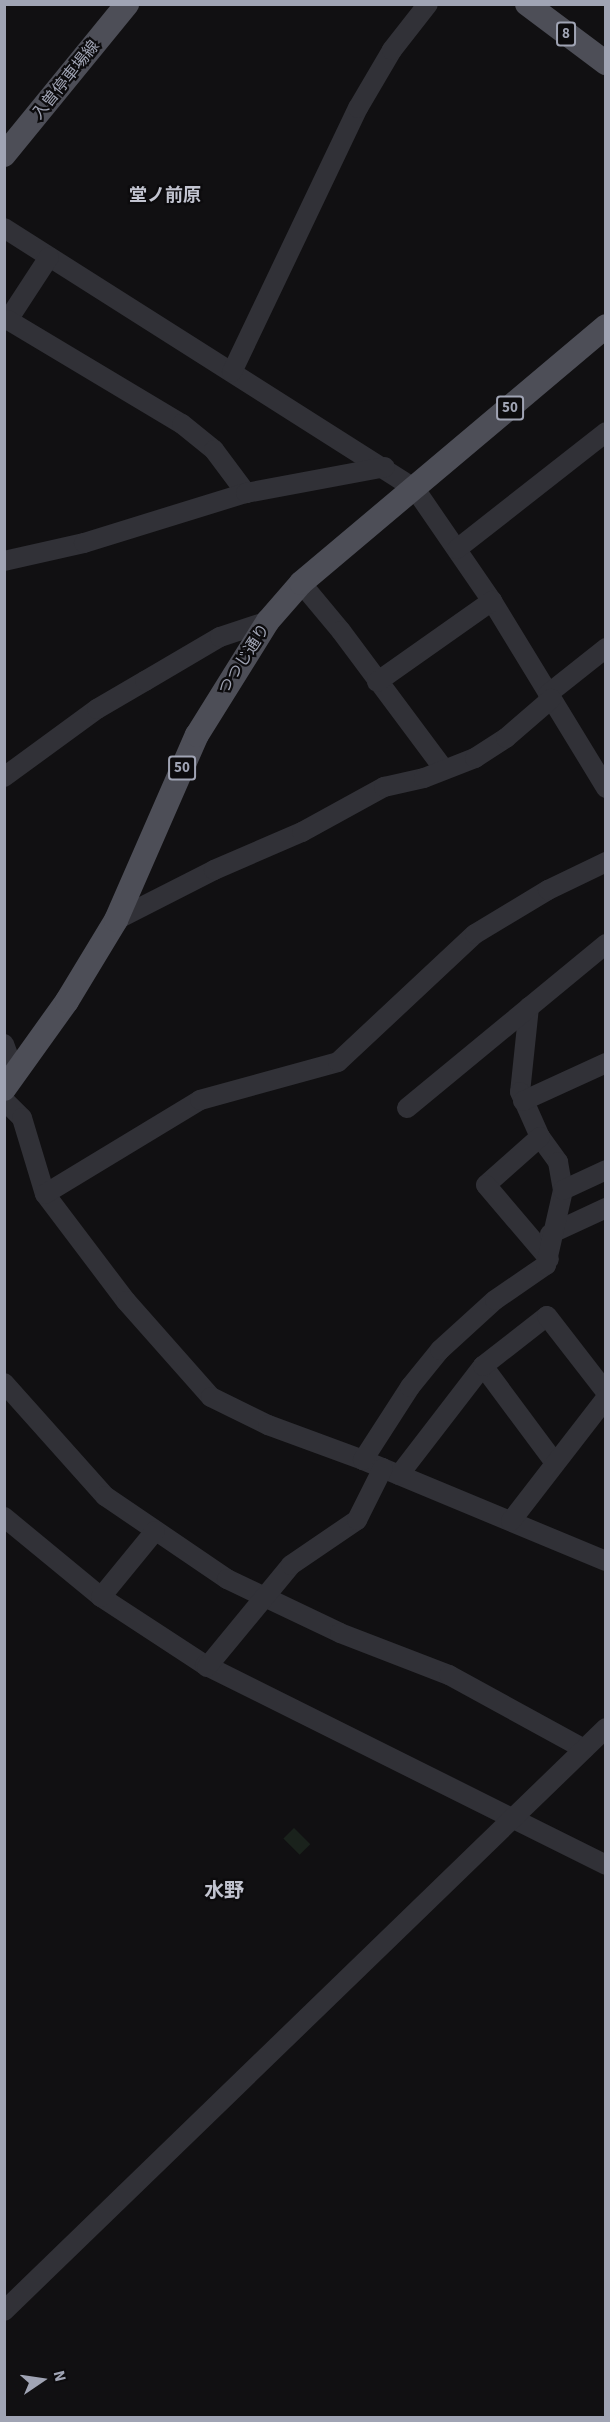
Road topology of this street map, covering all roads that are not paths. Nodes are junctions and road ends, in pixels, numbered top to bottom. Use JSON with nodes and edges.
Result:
{"nodes":[{"id":1,"x":127,"y":4,"type":"edge"},
{"id":2,"x":428,"y":4,"type":"edge"},
{"id":3,"x":527,"y":4,"type":"edge"},
{"id":4,"x":606,"y":63,"type":"edge"},
{"id":5,"x":4,"y":155,"type":"edge"},
{"id":6,"x":4,"y":228,"type":"edge"},
{"id":7,"x":50,"y":256,"type":"junction"},
{"id":8,"x":606,"y":326,"type":"edge"},
{"id":9,"x":232,"y":372,"type":"junction"},
{"id":10,"x":606,"y":432,"type":"edge"},
{"id":11,"x":385,"y":467,"type":"junction"},
{"id":12,"x":415,"y":489,"type":"junction"},
{"id":13,"x":246,"y":493,"type":"junction"},
{"id":14,"x":457,"y":549,"type":"junction"},
{"id":15,"x":4,"y":561,"type":"edge"},
{"id":16,"x":301,"y":584,"type":"junction"},
{"id":17,"x":492,"y":602,"type":"junction"},
{"id":18,"x":268,"y":621,"type":"junction"},
{"id":19,"x":606,"y":648,"type":"edge"},
{"id":20,"x":377,"y":682,"type":"junction"},
{"id":21,"x":550,"y":697,"type":"junction"},
{"id":22,"x":443,"y":768,"type":"junction"},
{"id":23,"x":4,"y":777,"type":"edge"},
{"id":24,"x":606,"y":788,"type":"edge"},
{"id":25,"x":606,"y":862,"type":"edge"},
{"id":26,"x":116,"y":920,"type":"junction"},
{"id":27,"x":606,"y":944,"type":"edge"},
{"id":28,"x":529,"y":1007,"type":"junction"},
{"id":29,"x":4,"y":1044,"type":"edge"},
{"id":30,"x":606,"y":1063,"type":"edge"},
{"id":31,"x":10,"y":1082,"type":"edge"},
{"id":32,"x":4,"y":1100,"type":"edge"},
{"id":33,"x":524,"y":1101,"type":"junction"},
{"id":34,"x":407,"y":1108,"type":"dead end"},
{"id":35,"x":540,"y":1137,"type":"junction"},
{"id":36,"x":606,"y":1170,"type":"edge"},
{"id":37,"x":563,"y":1190,"type":"junction"},
{"id":38,"x":45,"y":1194,"type":"junction"},
{"id":39,"x":606,"y":1208,"type":"edge"},
{"id":40,"x":550,"y":1234,"type":"junction"},
{"id":41,"x":549,"y":1259,"type":"junction"},
{"id":42,"x":483,"y":1366,"type":"junction"},
{"id":43,"x":4,"y":1383,"type":"edge"},
{"id":44,"x":606,"y":1392,"type":"edge"},
{"id":45,"x":606,"y":1398,"type":"edge"},
{"id":46,"x":363,"y":1460,"type":"junction"},
{"id":47,"x":555,"y":1463,"type":"junction"},
{"id":48,"x":391,"y":1471,"type":"junction"},
{"id":49,"x":4,"y":1517,"type":"edge"},
{"id":50,"x":511,"y":1521,"type":"junction"},
{"id":51,"x":154,"y":1531,"type":"junction"},
{"id":52,"x":606,"y":1561,"type":"edge"},
{"id":53,"x":100,"y":1597,"type":"junction"},
{"id":54,"x":266,"y":1598,"type":"junction"},
{"id":55,"x":207,"y":1666,"type":"junction"},
{"id":56,"x":606,"y":1728,"type":"edge"},
{"id":57,"x":584,"y":1749,"type":"junction"},
{"id":58,"x":510,"y":1820,"type":"junction"},
{"id":59,"x":606,"y":1865,"type":"edge"},
{"id":60,"x":4,"y":2311,"type":"edge"}],
"edges":[{"from":1,"to":5,"type":"main road","name":"入曽停車場線"},
{"from":2,"to":9,"type":"street"},
{"from":3,"to":4,"type":"main road","number":"8"},
{"from":6,"to":7,"type":"street"},
{"from":7,"to":9,"type":"street"},
{"from":7,"to":13,"type":"street"},
{"from":8,"to":12,"type":"main road","name":"つつじ通り","number":"50"},
{"from":9,"to":11,"type":"street"},
{"from":10,"to":14,"type":"street"},
{"from":11,"to":12,"type":"street"},
{"from":11,"to":13,"type":"street"},
{"from":12,"to":14,"type":"street"},
{"from":12,"to":16,"type":"main road","name":"つつじ通り","number":"50"},
{"from":13,"to":15,"type":"street"},
{"from":14,"to":17,"type":"street"},
{"from":16,"to":18,"type":"main road","name":"つつじ通り","number":"50"},
{"from":16,"to":20,"type":"street"},
{"from":17,"to":20,"type":"street"},
{"from":17,"to":21,"type":"street"},
{"from":18,"to":23,"type":"street"},
{"from":18,"to":26,"type":"main road","name":"つつじ通り","number":"50"},
{"from":19,"to":21,"type":"street"},
{"from":20,"to":22,"type":"street"},
{"from":21,"to":22,"type":"street"},
{"from":21,"to":24,"type":"street"},
{"from":22,"to":26,"type":"street"},
{"from":25,"to":38,"type":"street"},
{"from":26,"to":31,"type":"main road","name":"つつじ通り","number":"50"},
{"from":27,"to":28,"type":"street"},
{"from":28,"to":33,"type":"street"},
{"from":28,"to":34,"type":"street"},
{"from":29,"to":31,"type":"street"},
{"from":30,"to":33,"type":"street"},
{"from":32,"to":38,"type":"street"},
{"from":33,"to":35,"type":"street"},
{"from":35,"to":37,"type":"street"},
{"from":35,"to":41,"type":"street"},
{"from":36,"to":37,"type":"street"},
{"from":37,"to":40,"type":"street"},
{"from":38,"to":46,"type":"street"},
{"from":39,"to":40,"type":"street"},
{"from":40,"to":41,"type":"street"},
{"from":41,"to":46,"type":"street"},
{"from":42,"to":44,"type":"street"},
{"from":42,"to":47,"type":"street"},
{"from":42,"to":48,"type":"street"},
{"from":43,"to":51,"type":"street"},
{"from":45,"to":47,"type":"street"},
{"from":46,"to":48,"type":"street"},
{"from":47,"to":50,"type":"street"},
{"from":48,"to":50,"type":"street"},
{"from":48,"to":54,"type":"street"},
{"from":49,"to":53,"type":"street"},
{"from":50,"to":52,"type":"street"},
{"from":51,"to":53,"type":"street"},
{"from":51,"to":54,"type":"street"},
{"from":53,"to":55,"type":"street"},
{"from":54,"to":55,"type":"street"},
{"from":54,"to":57,"type":"street"},
{"from":55,"to":58,"type":"street"},
{"from":56,"to":57,"type":"street"},
{"from":57,"to":58,"type":"street"},
{"from":58,"to":59,"type":"street"},
{"from":58,"to":60,"type":"street"}]}
